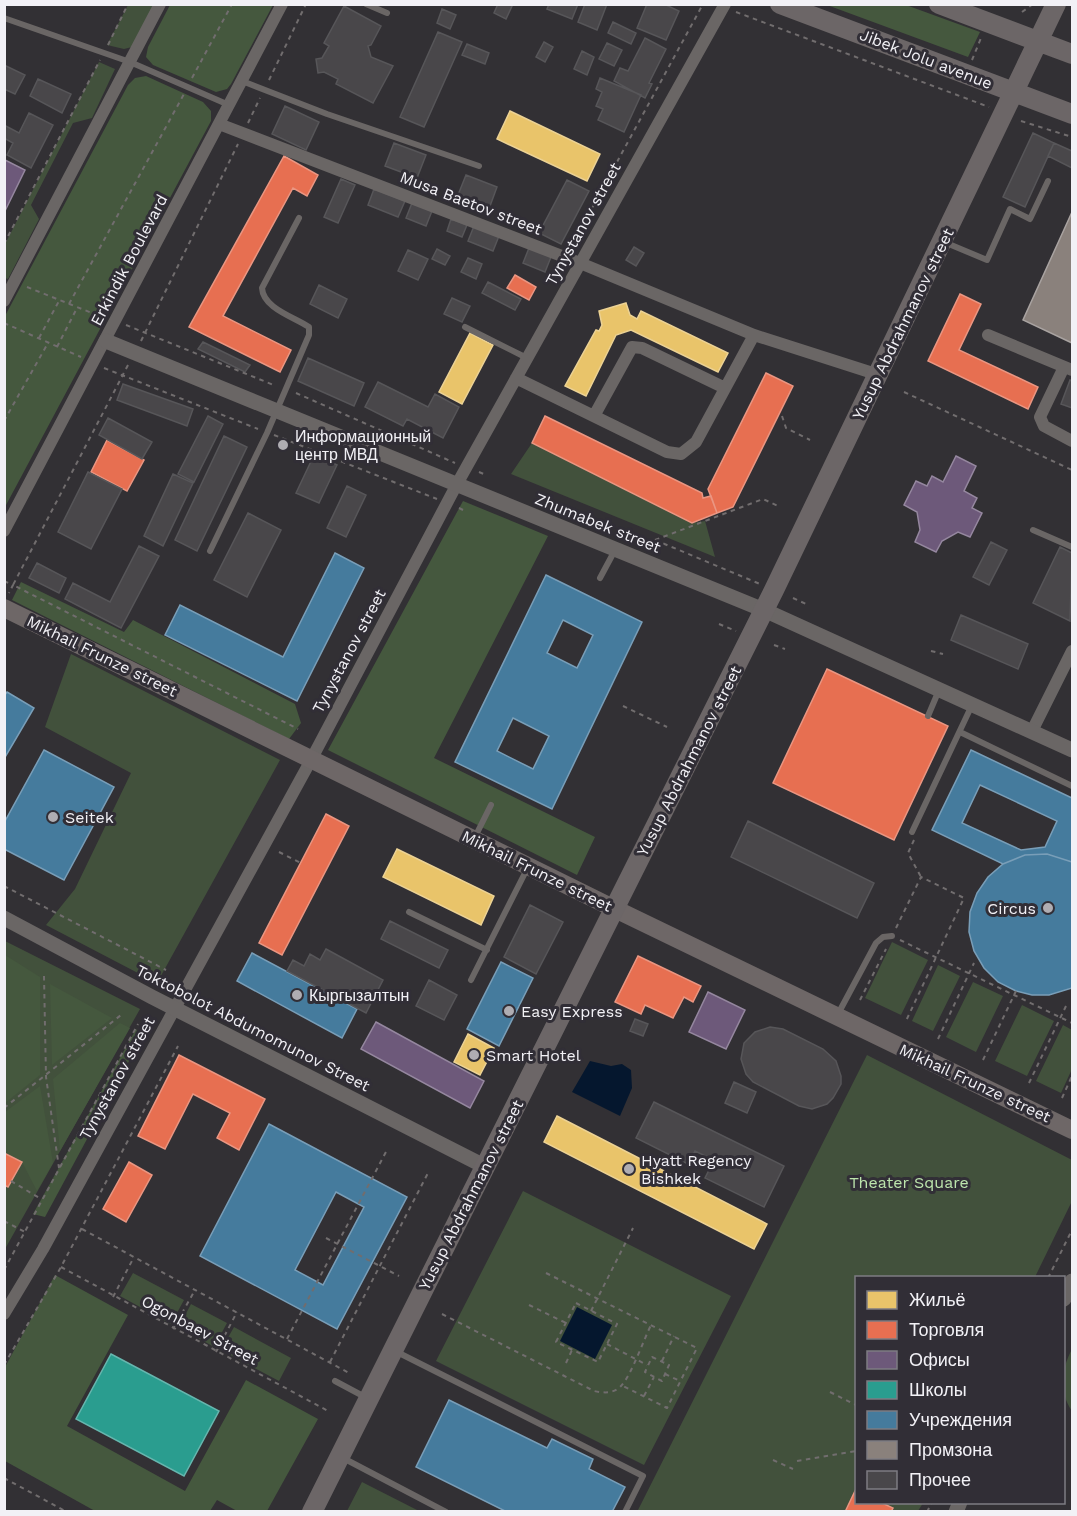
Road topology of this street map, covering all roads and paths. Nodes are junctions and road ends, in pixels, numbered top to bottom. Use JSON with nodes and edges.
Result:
{"nodes":[{"id":1,"x":128,"y":4,"type":"edge"},
{"id":2,"x":160,"y":4,"type":"edge"},
{"id":3,"x":232,"y":4,"type":"edge"},
{"id":4,"x":282,"y":4,"type":"edge"},
{"id":5,"x":306,"y":4,"type":"edge"},
{"id":6,"x":366,"y":4,"type":"edge"},
{"id":7,"x":703,"y":4,"type":"edge"},
{"id":8,"x":725,"y":4,"type":"edge"},
{"id":9,"x":780,"y":4,"type":"edge"},
{"id":10,"x":939,"y":4,"type":"edge"},
{"id":11,"x":1033,"y":4,"type":"edge"},
{"id":12,"x":1056,"y":4,"type":"edge"},
{"id":13,"x":736,"y":12,"type":"dead end"},
{"id":14,"x":1022,"y":12,"type":"dead end"},
{"id":15,"x":387,"y":13,"type":"dead end"},
{"id":16,"x":4,"y":18,"type":"edge"},
{"id":17,"x":984,"y":33,"type":"dead end"},
{"id":18,"x":1038,"y":42,"type":"junction"},
{"id":19,"x":104,"y":53,"type":"junction"},
{"id":20,"x":1072,"y":54,"type":"edge"},
{"id":21,"x":972,"y":60,"type":"dead end"},
{"id":22,"x":130,"y":62,"type":"junction"},
{"id":23,"x":242,"y":81,"type":"junction"},
{"id":24,"x":187,"y":87,"type":"junction"},
{"id":25,"x":264,"y":90,"type":"junction"},
{"id":26,"x":1014,"y":92,"type":"junction"},
{"id":27,"x":229,"y":105,"type":"junction"},
{"id":28,"x":990,"y":108,"type":"dead end"},
{"id":29,"x":1072,"y":114,"type":"edge"},
{"id":30,"x":1021,"y":121,"type":"dead end"},
{"id":31,"x":219,"y":124,"type":"junction"},
{"id":32,"x":243,"y":133,"type":"junction"},
{"id":33,"x":1072,"y":137,"type":"edge"},
{"id":34,"x":479,"y":166,"type":"dead end"},
{"id":35,"x":1048,"y":181,"type":"dead end"},
{"id":36,"x":299,"y":218,"type":"dead end"},
{"id":37,"x":574,"y":241,"type":"dead end"},
{"id":38,"x":944,"y":242,"type":"junction"},
{"id":39,"x":4,"y":244,"type":"edge"},
{"id":40,"x":580,"y":263,"type":"junction"},
{"id":41,"x":21,"y":285,"type":"dead end"},
{"id":42,"x":5,"y":300,"type":"edge"},
{"id":43,"x":60,"y":300,"type":"junction"},
{"id":44,"x":69,"y":304,"type":"junction"},
{"id":45,"x":77,"y":308,"type":"junction"},
{"id":46,"x":106,"y":318,"type":"dead end"},
{"id":47,"x":4,"y":323,"type":"edge"},
{"id":48,"x":126,"y":325,"type":"dead end"},
{"id":49,"x":465,"y":327,"type":"dead end"},
{"id":50,"x":146,"y":332,"type":"junction"},
{"id":51,"x":754,"y":335,"type":"junction"},
{"id":52,"x":987,"y":335,"type":"dead end"},
{"id":53,"x":39,"y":338,"type":"junction"},
{"id":54,"x":106,"y":341,"type":"junction"},
{"id":55,"x":48,"y":343,"type":"junction"},
{"id":56,"x":57,"y":346,"type":"junction"},
{"id":57,"x":138,"y":346,"type":"dead end"},
{"id":58,"x":527,"y":358,"type":"junction"},
{"id":59,"x":84,"y":359,"type":"dead end"},
{"id":60,"x":131,"y":360,"type":"dead end"},
{"id":61,"x":1068,"y":368,"type":"edge"},
{"id":62,"x":879,"y":375,"type":"junction"},
{"id":63,"x":516,"y":378,"type":"junction"},
{"id":64,"x":725,"y":388,"type":"junction"},
{"id":65,"x":286,"y":389,"type":"junction"},
{"id":66,"x":904,"y":392,"type":"dead end"},
{"id":67,"x":275,"y":410,"type":"junction"},
{"id":68,"x":594,"y":416,"type":"junction"},
{"id":69,"x":782,"y":416,"type":"dead end"},
{"id":70,"x":4,"y":421,"type":"edge"},
{"id":71,"x":810,"y":440,"type":"dead end"},
{"id":72,"x":1072,"y":441,"type":"edge"},
{"id":73,"x":460,"y":465,"type":"dead end"},
{"id":74,"x":1072,"y":470,"type":"edge"},
{"id":75,"x":479,"y":472,"type":"dead end"},
{"id":76,"x":486,"y":475,"type":"dead end"},
{"id":77,"x":457,"y":484,"type":"junction"},
{"id":78,"x":778,"y":506,"type":"dead end"},
{"id":79,"x":457,"y":507,"type":"dead end"},
{"id":80,"x":467,"y":512,"type":"dead end"},
{"id":81,"x":1033,"y":530,"type":"dead end"},
{"id":82,"x":4,"y":531,"type":"edge"},
{"id":83,"x":1072,"y":547,"type":"edge"},
{"id":84,"x":210,"y":550,"type":"dead end"},
{"id":85,"x":615,"y":550,"type":"junction"},
{"id":86,"x":600,"y":578,"type":"dead end"},
{"id":87,"x":4,"y":581,"type":"edge"},
{"id":88,"x":13,"y":585,"type":"junction"},
{"id":89,"x":761,"y":585,"type":"dead end"},
{"id":90,"x":793,"y":598,"type":"dead end"},
{"id":91,"x":6,"y":602,"type":"edge"},
{"id":92,"x":806,"y":604,"type":"dead end"},
{"id":93,"x":764,"y":610,"type":"junction"},
{"id":94,"x":719,"y":624,"type":"dead end"},
{"id":95,"x":739,"y":632,"type":"dead end"},
{"id":96,"x":774,"y":645,"type":"dead end"},
{"id":97,"x":785,"y":650,"type":"dead end"},
{"id":98,"x":931,"y":651,"type":"dead end"},
{"id":99,"x":1072,"y":651,"type":"edge"},
{"id":100,"x":942,"y":654,"type":"dead end"},
{"id":101,"x":939,"y":689,"type":"junction"},
{"id":102,"x":972,"y":704,"type":"junction"},
{"id":103,"x":623,"y":706,"type":"dead end"},
{"id":104,"x":928,"y":716,"type":"dead end"},
{"id":105,"x":667,"y":727,"type":"dead end"},
{"id":106,"x":298,"y":729,"type":"dead end"},
{"id":107,"x":1032,"y":731,"type":"junction"},
{"id":108,"x":960,"y":732,"type":"junction"},
{"id":109,"x":1072,"y":750,"type":"edge"},
{"id":110,"x":310,"y":760,"type":"junction"},
{"id":111,"x":1072,"y":786,"type":"edge"},
{"id":112,"x":491,"y":805,"type":"dead end"},
{"id":113,"x":912,"y":832,"type":"dead end"},
{"id":114,"x":474,"y":839,"type":"junction"},
{"id":115,"x":914,"y":841,"type":"dead end"},
{"id":116,"x":279,"y":852,"type":"dead end"},
{"id":117,"x":301,"y":863,"type":"dead end"},
{"id":118,"x":529,"y":866,"type":"junction"},
{"id":119,"x":921,"y":877,"type":"junction"},
{"id":120,"x":4,"y":886,"type":"edge"},
{"id":121,"x":615,"y":909,"type":"junction"},
{"id":122,"x":409,"y":912,"type":"dead end"},
{"id":123,"x":4,"y":918,"type":"edge"},
{"id":124,"x":892,"y":936,"type":"junction"},
{"id":125,"x":886,"y":948,"type":"dead end"},
{"id":126,"x":487,"y":950,"type":"junction"},
{"id":127,"x":936,"y":957,"type":"junction"},
{"id":128,"x":974,"y":963,"type":"dead end"},
{"id":129,"x":166,"y":970,"type":"dead end"},
{"id":130,"x":969,"y":973,"type":"junction"},
{"id":131,"x":44,"y":976,"type":"dead end"},
{"id":132,"x":471,"y":980,"type":"dead end"},
{"id":133,"x":1015,"y":993,"type":"junction"},
{"id":134,"x":860,"y":1000,"type":"dead end"},
{"id":135,"x":1066,"y":1006,"type":"dead end"},
{"id":136,"x":174,"y":1008,"type":"junction"},
{"id":137,"x":121,"y":1015,"type":"dead end"},
{"id":138,"x":837,"y":1017,"type":"junction"},
{"id":139,"x":1061,"y":1017,"type":"junction"},
{"id":140,"x":905,"y":1023,"type":"dead end"},
{"id":141,"x":1072,"y":1023,"type":"edge"},
{"id":142,"x":138,"y":1024,"type":"dead end"},
{"id":143,"x":938,"y":1039,"type":"dead end"},
{"id":144,"x":178,"y":1046,"type":"dead end"},
{"id":145,"x":983,"y":1060,"type":"dead end"},
{"id":146,"x":1072,"y":1076,"type":"edge"},
{"id":147,"x":46,"y":1077,"type":"junction"},
{"id":148,"x":1029,"y":1083,"type":"dead end"},
{"id":149,"x":1062,"y":1098,"type":"dead end"},
{"id":150,"x":4,"y":1108,"type":"edge"},
{"id":151,"x":1072,"y":1130,"type":"edge"},
{"id":152,"x":387,"y":1150,"type":"dead end"},
{"id":153,"x":486,"y":1167,"type":"junction"},
{"id":154,"x":59,"y":1168,"type":"junction"},
{"id":155,"x":428,"y":1173,"type":"dead end"},
{"id":156,"x":11,"y":1181,"type":"dead end"},
{"id":157,"x":41,"y":1199,"type":"junction"},
{"id":158,"x":4,"y":1221,"type":"edge"},
{"id":159,"x":81,"y":1228,"type":"junction"},
{"id":160,"x":633,"y":1228,"type":"dead end"},
{"id":161,"x":1072,"y":1230,"type":"edge"},
{"id":162,"x":27,"y":1233,"type":"junction"},
{"id":163,"x":326,"y":1238,"type":"dead end"},
{"id":164,"x":338,"y":1244,"type":"junction"},
{"id":165,"x":134,"y":1257,"type":"junction"},
{"id":166,"x":379,"y":1265,"type":"junction"},
{"id":167,"x":61,"y":1267,"type":"junction"},
{"id":168,"x":4,"y":1270,"type":"edge"},
{"id":169,"x":546,"y":1273,"type":"dead end"},
{"id":170,"x":399,"y":1276,"type":"dead end"},
{"id":171,"x":1049,"y":1276,"type":"edge"},
{"id":172,"x":1072,"y":1281,"type":"edge"},
{"id":173,"x":195,"y":1290,"type":"junction"},
{"id":174,"x":113,"y":1297,"type":"junction"},
{"id":175,"x":1065,"y":1297,"type":"edge"},
{"id":176,"x":598,"y":1298,"type":"junction"},
{"id":177,"x":529,"y":1305,"type":"dead end"},
{"id":178,"x":591,"y":1311,"type":"junction"},
{"id":179,"x":237,"y":1312,"type":"junction"},
{"id":180,"x":4,"y":1314,"type":"edge"},
{"id":181,"x":442,"y":1314,"type":"dead end"},
{"id":182,"x":566,"y":1323,"type":"junction"},
{"id":183,"x":651,"y":1325,"type":"junction"},
{"id":184,"x":173,"y":1329,"type":"junction"},
{"id":185,"x":674,"y":1336,"type":"junction"},
{"id":186,"x":287,"y":1339,"type":"junction"},
{"id":187,"x":607,"y":1344,"type":"junction"},
{"id":188,"x":393,"y":1350,"type":"junction"},
{"id":189,"x":572,"y":1350,"type":"junction"},
{"id":190,"x":216,"y":1352,"type":"junction"},
{"id":191,"x":635,"y":1359,"type":"junction"},
{"id":192,"x":662,"y":1361,"type":"junction"},
{"id":193,"x":330,"y":1362,"type":"junction"},
{"id":194,"x":566,"y":1363,"type":"dead end"},
{"id":195,"x":4,"y":1365,"type":"edge"},
{"id":196,"x":648,"y":1365,"type":"junction"},
{"id":197,"x":349,"y":1372,"type":"dead end"},
{"id":198,"x":665,"y":1374,"type":"junction"},
{"id":199,"x":654,"y":1377,"type":"junction"},
{"id":200,"x":335,"y":1381,"type":"dead end"},
{"id":201,"x":680,"y":1381,"type":"junction"},
{"id":202,"x":621,"y":1385,"type":"junction"},
{"id":203,"x":830,"y":1392,"type":"dead end"},
{"id":204,"x":644,"y":1396,"type":"junction"},
{"id":205,"x":368,"y":1399,"type":"junction"},
{"id":206,"x":855,"y":1404,"type":"edge"},
{"id":207,"x":330,"y":1412,"type":"dead end"},
{"id":208,"x":855,"y":1451,"type":"edge"},
{"id":209,"x":340,"y":1456,"type":"junction"},
{"id":210,"x":773,"y":1460,"type":"dead end"},
{"id":211,"x":798,"y":1461,"type":"dead end"},
{"id":212,"x":793,"y":1469,"type":"dead end"},
{"id":213,"x":4,"y":1478,"type":"edge"},
{"id":214,"x":67,"y":1512,"type":"edge"},
{"id":215,"x":312,"y":1512,"type":"edge"},
{"id":216,"x":446,"y":1512,"type":"edge"},
{"id":217,"x":625,"y":1512,"type":"edge"}],
"edges":[{"from":1,"to":19,"type":"path"},
{"from":2,"to":22,"type":"street"},
{"from":3,"to":24,"type":"path"},
{"from":4,"to":23,"type":"street","name":"Erkindik Boulevard"},
{"from":5,"to":25,"type":"path"},
{"from":6,"to":15,"type":"lane"},
{"from":7,"to":37,"type":"path"},
{"from":8,"to":40,"type":"street","name":"Tynystanov street"},
{"from":9,"to":26,"type":"main road","name":"Jibek Jolu avenue"},
{"from":10,"to":18,"type":"main road"},
{"from":11,"to":14,"type":"path"},
{"from":12,"to":18,"type":"main road","name":"Yusup Abdrahmanov street"},
{"from":13,"to":28,"type":"path"},
{"from":16,"to":19,"type":"lane"},
{"from":17,"to":21,"type":"path"},
{"from":18,"to":20,"type":"main road"},
{"from":18,"to":26,"type":"main road","name":"Yusup Abdrahmanov street"},
{"from":19,"to":22,"type":"lane"},
{"from":19,"to":39,"type":"path"},
{"from":22,"to":24,"type":"lane"},
{"from":22,"to":42,"type":"street"},
{"from":23,"to":25,"type":"lane"},
{"from":23,"to":27,"type":"street","name":"Erkindik Boulevard"},
{"from":24,"to":27,"type":"lane"},
{"from":24,"to":44,"type":"path"},
{"from":25,"to":32,"type":"path"},
{"from":25,"to":34,"type":"lane"},
{"from":26,"to":29,"type":"main road","name":"Jibek Jolu avenue"},
{"from":26,"to":38,"type":"main road","name":"Yusup Abdrahmanov street"},
{"from":27,"to":31,"type":"street","name":"Erkindik Boulevard"},
{"from":30,"to":33,"type":"path"},
{"from":31,"to":32,"type":"street","name":"Musa Baetov street"},
{"from":31,"to":54,"type":"street","name":"Erkindik Boulevard"},
{"from":32,"to":40,"type":"street","name":"Musa Baetov street"},
{"from":32,"to":50,"type":"path"},
{"from":35,"to":38,"type":"lane"},
{"from":36,"to":65,"type":"lane"},
{"from":38,"to":62,"type":"main road","name":"Yusup Abdrahmanov street"},
{"from":40,"to":51,"type":"street","name":"Musa Baetov street"},
{"from":40,"to":58,"type":"street","name":"Tynystanov street"},
{"from":41,"to":43,"type":"path"},
{"from":43,"to":44,"type":"path"},
{"from":43,"to":53,"type":"path"},
{"from":44,"to":45,"type":"path"},
{"from":45,"to":46,"type":"path"},
{"from":45,"to":56,"type":"path"},
{"from":47,"to":53,"type":"path"},
{"from":48,"to":50,"type":"path"},
{"from":49,"to":58,"type":"lane"},
{"from":50,"to":57,"type":"path"},
{"from":50,"to":65,"type":"path"},
{"from":51,"to":62,"type":"street","name":"Musa Baetov street"},
{"from":51,"to":64,"type":"street"},
{"from":52,"to":61,"type":"street"},
{"from":53,"to":55,"type":"path"},
{"from":54,"to":67,"type":"street","name":"Zhumabek street"},
{"from":54,"to":82,"type":"street","name":"Erkindik Boulevard"},
{"from":55,"to":56,"type":"path"},
{"from":55,"to":70,"type":"path"},
{"from":56,"to":59,"type":"path"},
{"from":58,"to":63,"type":"street","name":"Tynystanov street"},
{"from":60,"to":88,"type":"path"},
{"from":61,"to":72,"type":"street"},
{"from":62,"to":93,"type":"main road","name":"Yusup Abdrahmanov street"},
{"from":63,"to":68,"type":"street"},
{"from":63,"to":77,"type":"street","name":"Tynystanov street"},
{"from":64,"to":68,"type":"street"},
{"from":64,"to":68,"type":"street"},
{"from":65,"to":67,"type":"lane"},
{"from":65,"to":73,"type":"path"},
{"from":66,"to":74,"type":"path"},
{"from":67,"to":77,"type":"street","name":"Zhumabek street"},
{"from":67,"to":84,"type":"lane"},
{"from":69,"to":71,"type":"path"},
{"from":75,"to":76,"type":"path"},
{"from":77,"to":85,"type":"street","name":"Zhumabek street"},
{"from":77,"to":110,"type":"street","name":"Tynystanov street"},
{"from":78,"to":89,"type":"path"},
{"from":79,"to":80,"type":"path"},
{"from":81,"to":83,"type":"lane"},
{"from":85,"to":86,"type":"lane"},
{"from":85,"to":93,"type":"street","name":"Zhumabek street"},
{"from":87,"to":88,"type":"path"},
{"from":88,"to":91,"type":"path"},
{"from":88,"to":106,"type":"path"},
{"from":90,"to":92,"type":"path"},
{"from":91,"to":110,"type":"main road","name":"Mikhail Frunze street"},
{"from":93,"to":101,"type":"street","name":"Zhumabek street"},
{"from":93,"to":121,"type":"main road","name":"Yusup Abdrahmanov street"},
{"from":94,"to":95,"type":"path"},
{"from":96,"to":97,"type":"path"},
{"from":98,"to":100,"type":"path"},
{"from":99,"to":107,"type":"street"},
{"from":101,"to":102,"type":"street","name":"Zhumabek street"},
{"from":101,"to":104,"type":"lane"},
{"from":102,"to":107,"type":"street","name":"Zhumabek street"},
{"from":102,"to":108,"type":"lane"},
{"from":103,"to":105,"type":"path"},
{"from":107,"to":109,"type":"street","name":"Zhumabek street"},
{"from":108,"to":111,"type":"lane"},
{"from":108,"to":113,"type":"lane"},
{"from":110,"to":114,"type":"main road","name":"Mikhail Frunze street"},
{"from":110,"to":136,"type":"street","name":"Tynystanov street"},
{"from":112,"to":114,"type":"lane"},
{"from":114,"to":118,"type":"main road","name":"Mikhail Frunze street"},
{"from":115,"to":119,"type":"path"},
{"from":116,"to":117,"type":"path"},
{"from":118,"to":121,"type":"main road","name":"Mikhail Frunze street"},
{"from":118,"to":126,"type":"lane"},
{"from":119,"to":124,"type":"path"},
{"from":119,"to":127,"type":"path"},
{"from":120,"to":129,"type":"path"},
{"from":121,"to":138,"type":"main road","name":"Mikhail Frunze street"},
{"from":121,"to":153,"type":"main road","name":"Yusup Abdrahmanov street"},
{"from":122,"to":126,"type":"lane"},
{"from":123,"to":136,"type":"street","name":"Toktobolot Abdumomunov Street"},
{"from":124,"to":127,"type":"path"},
{"from":124,"to":138,"type":"lane"},
{"from":125,"to":134,"type":"path"},
{"from":126,"to":132,"type":"lane"},
{"from":127,"to":130,"type":"path"},
{"from":127,"to":140,"type":"path"},
{"from":128,"to":130,"type":"path"},
{"from":130,"to":133,"type":"path"},
{"from":130,"to":143,"type":"path"},
{"from":131,"to":147,"type":"path"},
{"from":133,"to":139,"type":"path"},
{"from":133,"to":145,"type":"path"},
{"from":135,"to":139,"type":"path"},
{"from":136,"to":153,"type":"street","name":"Toktobolot Abdumomunov Street"},
{"from":136,"to":180,"type":"street","name":"Tynystanov street"},
{"from":137,"to":147,"type":"path"},
{"from":138,"to":151,"type":"main road","name":"Mikhail Frunze street"},
{"from":139,"to":141,"type":"path"},
{"from":139,"to":148,"type":"path"},
{"from":142,"to":154,"type":"path"},
{"from":144,"to":159,"type":"path"},
{"from":146,"to":149,"type":"path"},
{"from":147,"to":150,"type":"path"},
{"from":147,"to":154,"type":"path"},
{"from":152,"to":164,"type":"path"},
{"from":153,"to":188,"type":"main road","name":"Yusup Abdrahmanov street"},
{"from":154,"to":157,"type":"path"},
{"from":155,"to":166,"type":"path"},
{"from":156,"to":157,"type":"path"},
{"from":157,"to":162,"type":"path"},
{"from":158,"to":162,"type":"path"},
{"from":159,"to":165,"type":"path"},
{"from":159,"to":167,"type":"path"},
{"from":160,"to":176,"type":"path"},
{"from":161,"to":171,"type":"path"},
{"from":162,"to":168,"type":"path"},
{"from":163,"to":164,"type":"path"},
{"from":164,"to":166,"type":"path"},
{"from":164,"to":186,"type":"path"},
{"from":165,"to":173,"type":"path"},
{"from":165,"to":174,"type":"path"},
{"from":166,"to":170,"type":"path"},
{"from":166,"to":193,"type":"path"},
{"from":167,"to":174,"type":"path","name":"Ogonbaev Street"},
{"from":167,"to":195,"type":"path"},
{"from":169,"to":176,"type":"path"},
{"from":172,"to":175,"type":"street"},
{"from":173,"to":179,"type":"path"},
{"from":173,"to":184,"type":"path"},
{"from":174,"to":184,"type":"path","name":"Ogonbaev Street"},
{"from":176,"to":178,"type":"path"},
{"from":176,"to":183,"type":"path"},
{"from":177,"to":182,"type":"path"},
{"from":178,"to":182,"type":"path"},
{"from":178,"to":187,"type":"path"},
{"from":179,"to":186,"type":"path"},
{"from":179,"to":190,"type":"path"},
{"from":181,"to":202,"type":"path"},
{"from":182,"to":189,"type":"path"},
{"from":183,"to":185,"type":"path"},
{"from":183,"to":191,"type":"path"},
{"from":184,"to":190,"type":"path","name":"Ogonbaev Street"},
{"from":185,"to":192,"type":"path"},
{"from":185,"to":201,"type":"path"},
{"from":186,"to":193,"type":"path"},
{"from":187,"to":189,"type":"path"},
{"from":187,"to":191,"type":"path"},
{"from":188,"to":205,"type":"main road","name":"Yusup Abdrahmanov street"},
{"from":188,"to":217,"type":"lane"},
{"from":189,"to":194,"type":"path"},
{"from":190,"to":207,"type":"path","name":"Ogonbaev Street"},
{"from":191,"to":196,"type":"path"},
{"from":191,"to":202,"type":"path"},
{"from":192,"to":196,"type":"path"},
{"from":192,"to":198,"type":"path"},
{"from":193,"to":197,"type":"path"},
{"from":196,"to":199,"type":"path"},
{"from":198,"to":199,"type":"path"},
{"from":198,"to":201,"type":"path"},
{"from":199,"to":204,"type":"path"},
{"from":200,"to":205,"type":"lane"},
{"from":201,"to":204,"type":"path"},
{"from":202,"to":204,"type":"path"},
{"from":203,"to":206,"type":"path"},
{"from":205,"to":209,"type":"main road","name":"Yusup Abdrahmanov street"},
{"from":208,"to":211,"type":"path"},
{"from":209,"to":215,"type":"main road","name":"Yusup Abdrahmanov street"},
{"from":209,"to":216,"type":"lane"},
{"from":210,"to":212,"type":"path"},
{"from":213,"to":214,"type":"path"}]}
